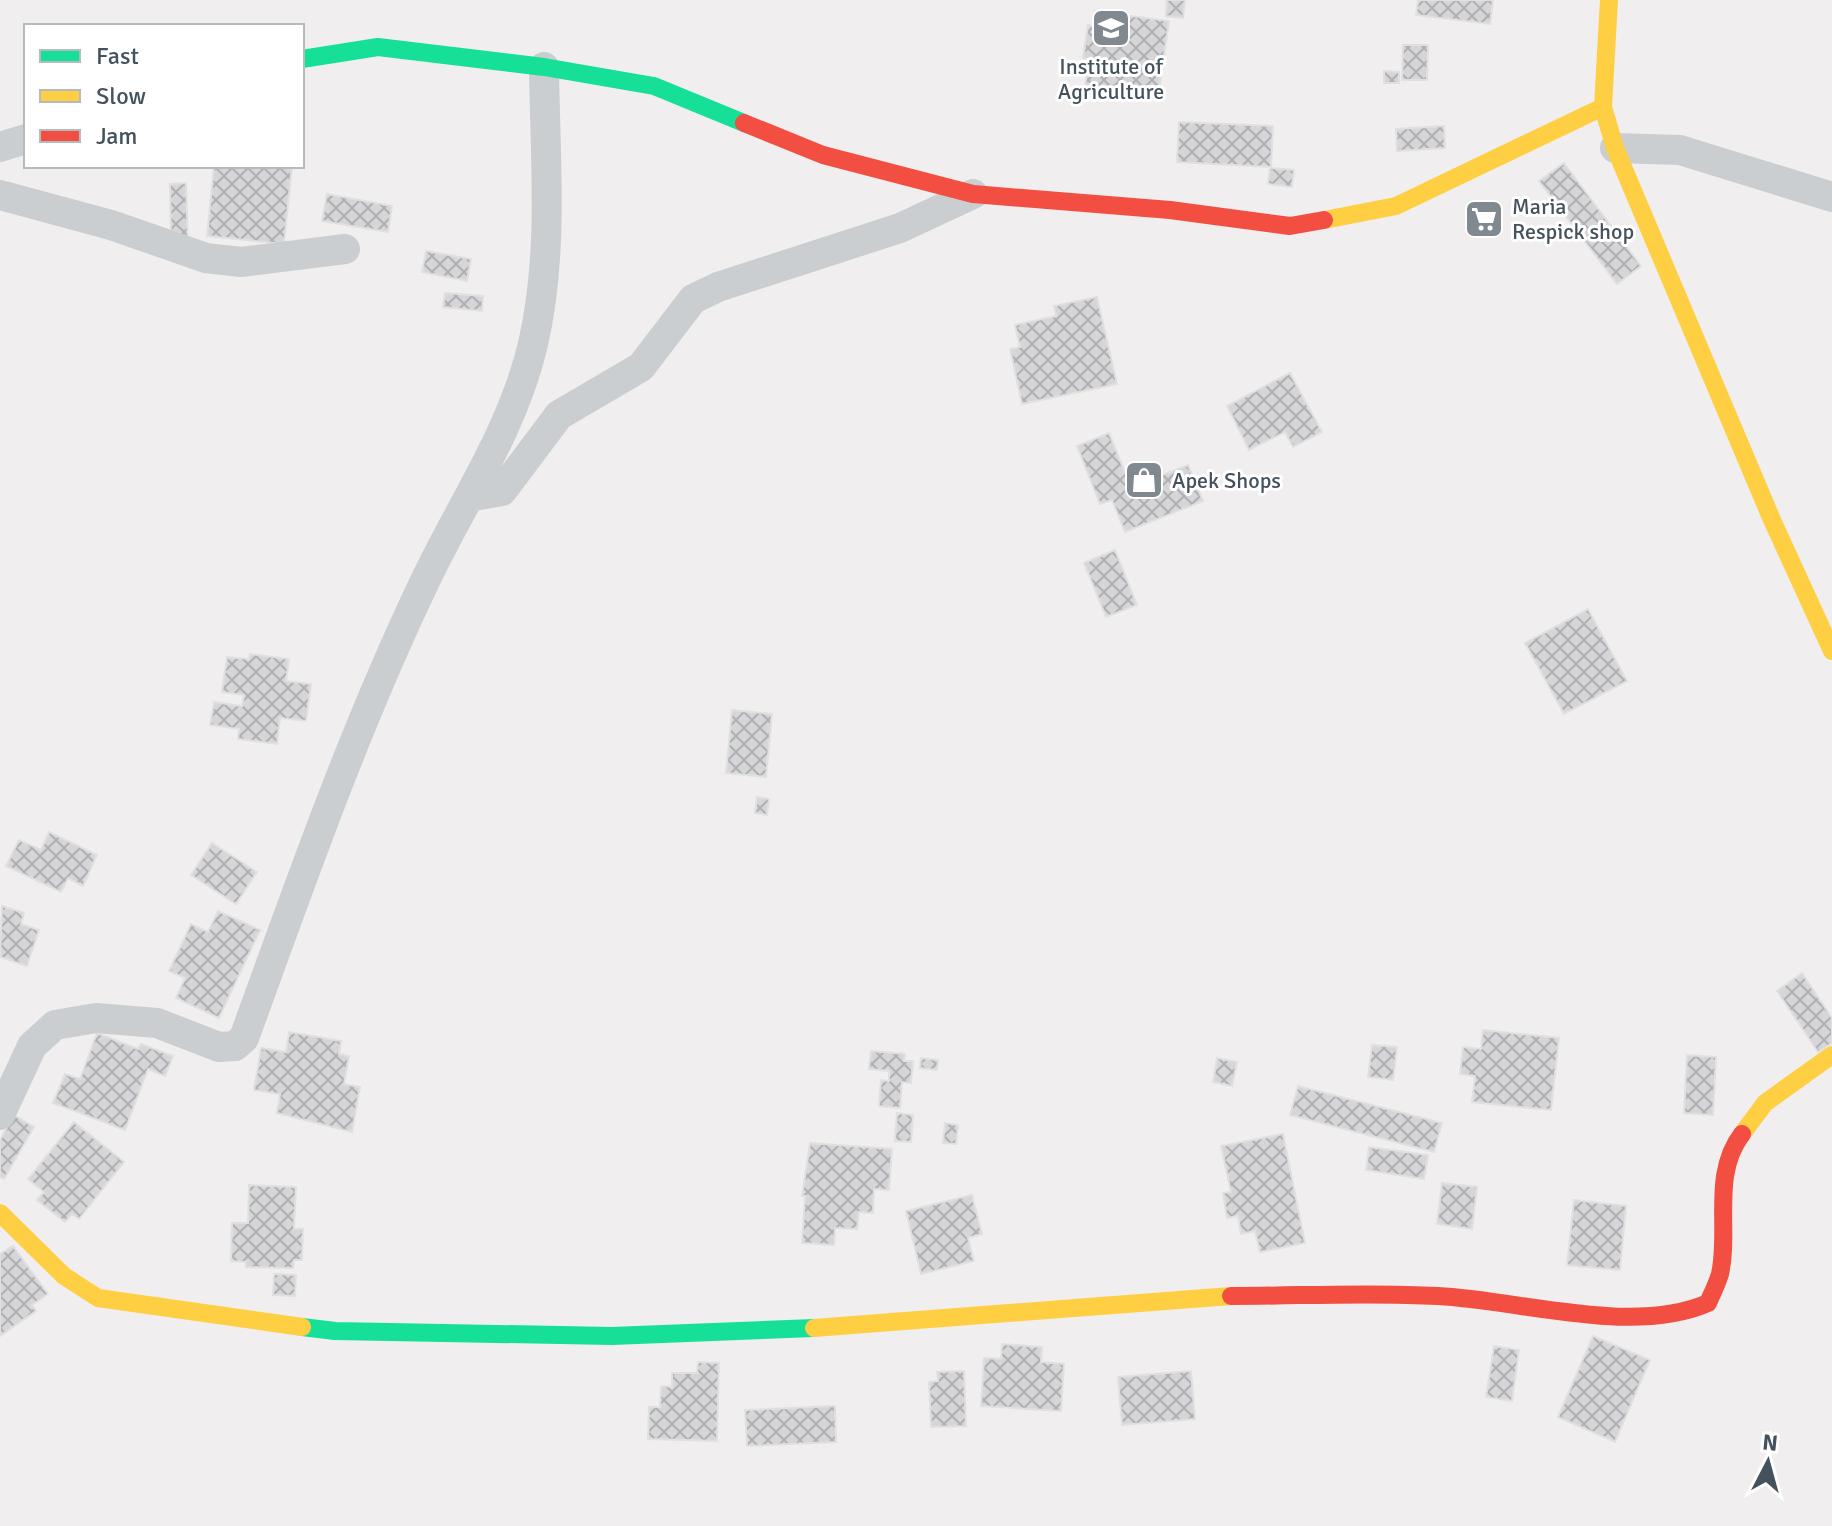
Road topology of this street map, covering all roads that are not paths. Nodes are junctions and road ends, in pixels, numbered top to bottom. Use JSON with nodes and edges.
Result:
{"nodes":[{"id":1,"x":1609,"y":0,"type":"edge"},
{"id":2,"x":304,"y":59,"type":"edge"},
{"id":3,"x":544,"y":67,"type":"junction"},
{"id":4,"x":1603,"y":107,"type":"junction"},
{"id":5,"x":24,"y":140,"type":"edge"},
{"id":6,"x":0,"y":147,"type":"edge"},
{"id":7,"x":1615,"y":148,"type":"junction"},
{"id":8,"x":973,"y":194,"type":"junction"},
{"id":9,"x":0,"y":195,"type":"edge"},
{"id":10,"x":1832,"y":197,"type":"edge"},
{"id":11,"x":345,"y":249,"type":"dead end"},
{"id":12,"x":469,"y":497,"type":"junction"},
{"id":13,"x":1832,"y":651,"type":"edge"},
{"id":14,"x":1832,"y":1055,"type":"edge"},
{"id":15,"x":0,"y":1115,"type":"edge"},
{"id":16,"x":0,"y":1213,"type":"edge"}],
"edges":[{"from":1,"to":4,"type":"street"},
{"from":2,"to":3,"type":"street"},
{"from":3,"to":8,"type":"street"},
{"from":3,"to":12,"type":"street"},
{"from":4,"to":7,"type":"street"},
{"from":4,"to":8,"type":"street"},
{"from":5,"to":6,"type":"street"},
{"from":7,"to":10,"type":"street"},
{"from":7,"to":13,"type":"street"},
{"from":8,"to":12,"type":"street"},
{"from":9,"to":11,"type":"street"},
{"from":12,"to":15,"type":"street"},
{"from":14,"to":16,"type":"street"}]}
